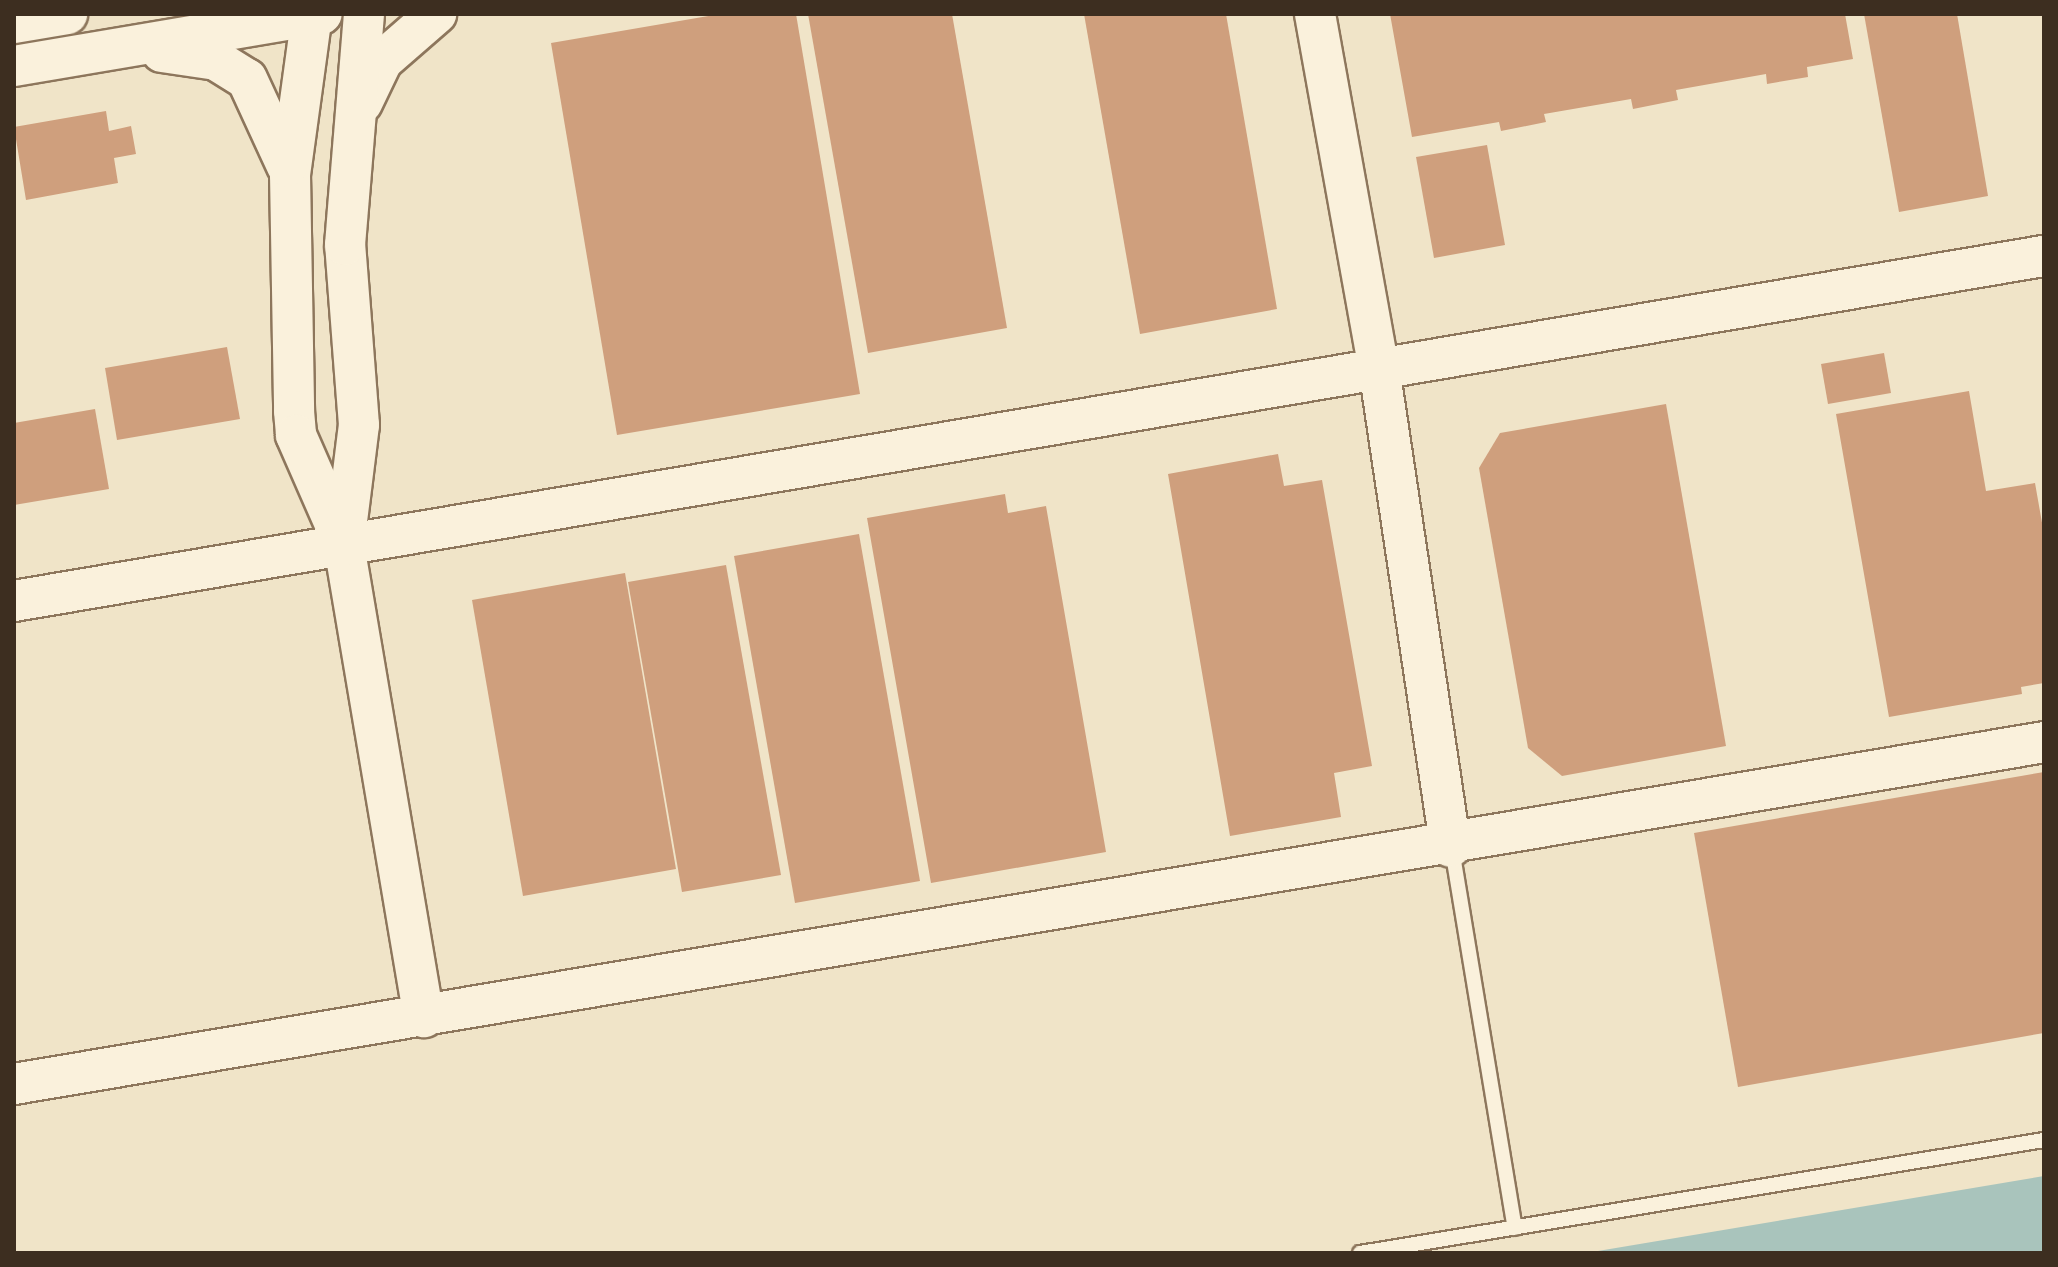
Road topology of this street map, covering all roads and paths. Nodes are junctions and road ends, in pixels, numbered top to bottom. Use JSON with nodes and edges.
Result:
{"nodes":[{"id":1,"x":67,"y":14,"type":"edge"},
{"id":2,"x":315,"y":14,"type":"edge"},
{"id":3,"x":364,"y":14,"type":"edge"},
{"id":4,"x":436,"y":14,"type":"edge"},
{"id":5,"x":1315,"y":14,"type":"edge"},
{"id":6,"x":14,"y":23,"type":"edge"},
{"id":7,"x":119,"y":49,"type":"junction"},
{"id":8,"x":14,"y":66,"type":"edge"},
{"id":9,"x":349,"y":144,"type":"junction"},
{"id":10,"x":290,"y":174,"type":"junction"},
{"id":11,"x":2044,"y":256,"type":"edge"},
{"id":12,"x":1379,"y":368,"type":"junction"},
{"id":13,"x":344,"y":545,"type":"junction"},
{"id":14,"x":14,"y":601,"type":"edge"},
{"id":15,"x":2044,"y":742,"type":"edge"},
{"id":16,"x":1451,"y":847,"type":"junction"},
{"id":17,"x":424,"y":1017,"type":"junction"},
{"id":18,"x":14,"y":1084,"type":"edge"},
{"id":19,"x":2044,"y":1140,"type":"edge"},
{"id":20,"x":1515,"y":1228,"type":"junction"},
{"id":21,"x":1360,"y":1253,"type":"edge"}],
"edges":[{"from":1,"to":6,"type":"street"},
{"from":2,"to":7,"type":"street"},
{"from":2,"to":10,"type":"street"},
{"from":3,"to":9,"type":"street"},
{"from":4,"to":9,"type":"street"},
{"from":5,"to":12,"type":"street"},
{"from":7,"to":8,"type":"street"},
{"from":7,"to":10,"type":"street"},
{"from":9,"to":13,"type":"street"},
{"from":10,"to":13,"type":"street"},
{"from":11,"to":12,"type":"street"},
{"from":12,"to":13,"type":"street"},
{"from":12,"to":16,"type":"street"},
{"from":13,"to":14,"type":"street"},
{"from":13,"to":17,"type":"street"},
{"from":15,"to":16,"type":"street"},
{"from":16,"to":17,"type":"street"},
{"from":16,"to":20,"type":"lane"},
{"from":17,"to":18,"type":"street"},
{"from":19,"to":20,"type":"lane"},
{"from":20,"to":21,"type":"lane"}]}
